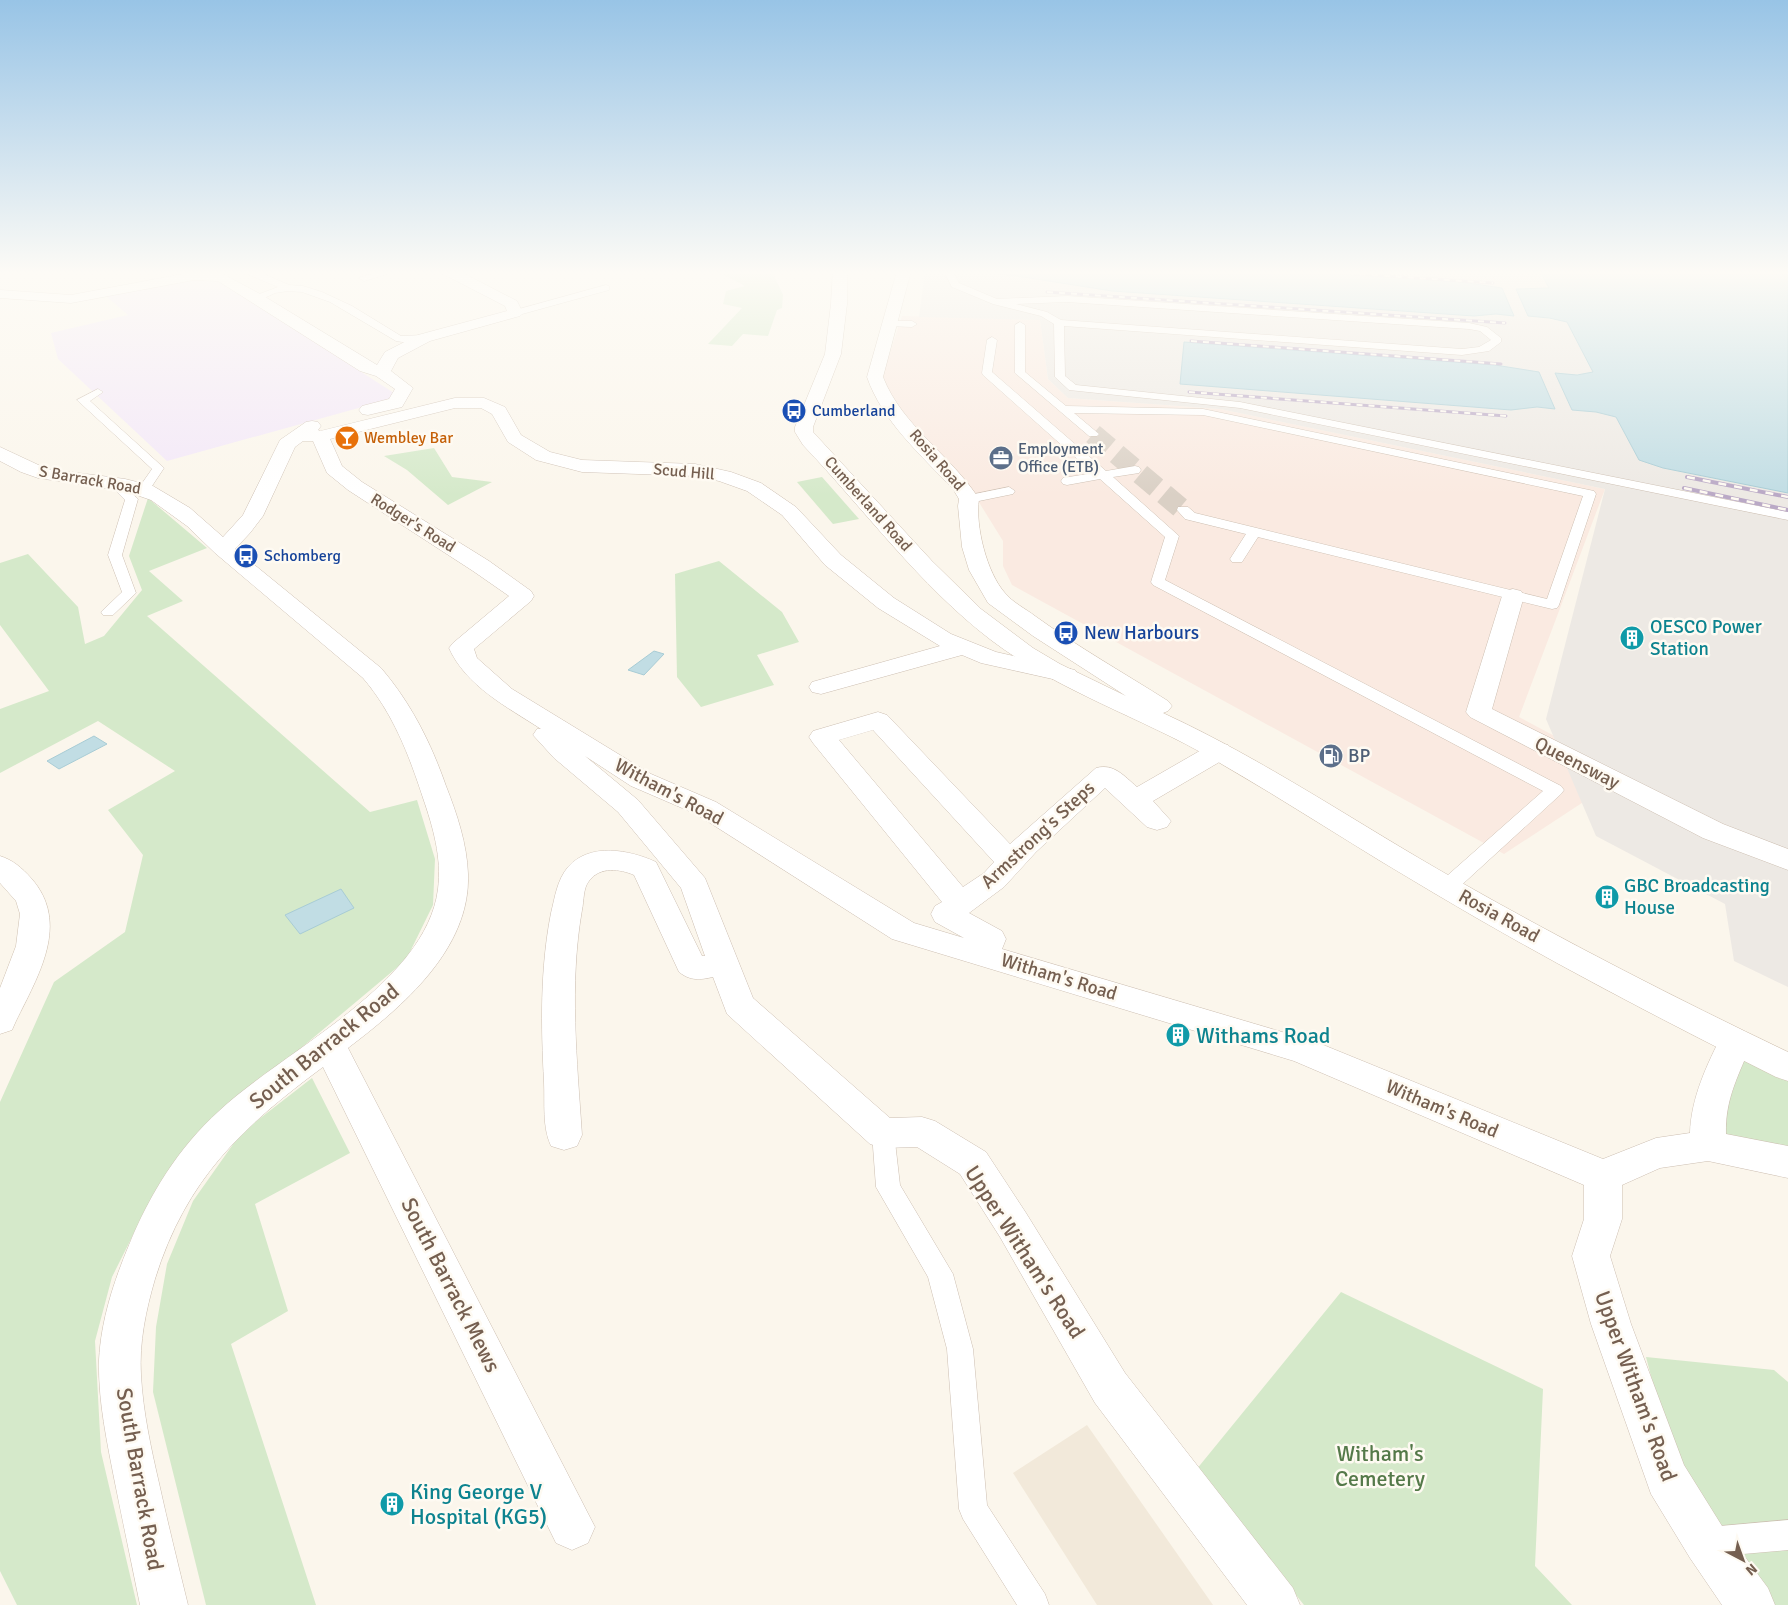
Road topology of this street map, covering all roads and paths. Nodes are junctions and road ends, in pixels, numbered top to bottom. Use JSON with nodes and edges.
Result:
{"nodes":[{"id":1,"x":332,"y":346,"type":"edge"},
{"id":2,"x":397,"y":346,"type":"edge"},
{"id":3,"x":409,"y":346,"type":"edge"},
{"id":4,"x":834,"y":346,"type":"edge"},
{"id":5,"x":884,"y":346,"type":"edge"},
{"id":6,"x":991,"y":346,"type":"edge"},
{"id":7,"x":1020,"y":346,"type":"edge"},
{"id":8,"x":1059,"y":346,"type":"edge"},
{"id":9,"x":1377,"y":346,"type":"edge"},
{"id":10,"x":1491,"y":346,"type":"edge"},
{"id":11,"x":391,"y":355,"type":"junction"},
{"id":12,"x":382,"y":372,"type":"junction"},
{"id":13,"x":98,"y":392,"type":"dead end"},
{"id":14,"x":1064,"y":409,"type":"junction"},
{"id":15,"x":1093,"y":434,"type":"tunnel mouth"},
{"id":16,"x":298,"y":435,"type":"junction"},
{"id":17,"x":320,"y":436,"type":"junction"},
{"id":18,"x":0,"y":453,"type":"edge"},
{"id":19,"x":1136,"y":470,"type":"dead end"},
{"id":20,"x":1102,"y":475,"type":"junction"},
{"id":21,"x":1067,"y":481,"type":"dead end"},
{"id":22,"x":114,"y":483,"type":"junction"},
{"id":23,"x":144,"y":489,"type":"junction"},
{"id":24,"x":1009,"y":492,"type":"dead end"},
{"id":25,"x":969,"y":498,"type":"junction"},
{"id":26,"x":1183,"y":510,"type":"tunnel mouth"},
{"id":27,"x":1788,"y":516,"type":"edge"},
{"id":28,"x":1254,"y":532,"type":"junction"},
{"id":29,"x":222,"y":549,"type":"junction"},
{"id":30,"x":1237,"y":559,"type":"dead end"},
{"id":31,"x":523,"y":596,"type":"joint"},
{"id":32,"x":1513,"y":596,"type":"junction"},
{"id":33,"x":108,"y":612,"type":"dead end"},
{"id":34,"x":961,"y":648,"type":"junction"},
{"id":35,"x":1066,"y":675,"type":"junction"},
{"id":36,"x":821,"y":687,"type":"dead end"},
{"id":37,"x":503,"y":694,"type":"junction"},
{"id":38,"x":1218,"y":751,"type":"junction"},
{"id":39,"x":1135,"y":800,"type":"junction"},
{"id":40,"x":1157,"y":820,"type":"dead end"},
{"id":41,"x":1788,"y":860,"type":"edge"},
{"id":42,"x":1010,"y":862,"type":"junction"},
{"id":43,"x":0,"y":866,"type":"edge"},
{"id":44,"x":1447,"y":887,"type":"junction"},
{"id":45,"x":960,"y":903,"type":"junction"},
{"id":46,"x":984,"y":954,"type":"junction"},
{"id":47,"x":722,"y":963,"type":"junction"},
{"id":48,"x":0,"y":1021,"type":"edge"},
{"id":49,"x":1735,"y":1042,"type":"junction"},
{"id":50,"x":329,"y":1044,"type":"junction"},
{"id":51,"x":1788,"y":1067,"type":"edge"},
{"id":52,"x":883,"y":1133,"type":"junction"},
{"id":53,"x":564,"y":1136,"type":"dead end"},
{"id":54,"x":1708,"y":1146,"type":"junction"},
{"id":55,"x":1788,"y":1162,"type":"edge"},
{"id":56,"x":1603,"y":1176,"type":"junction"},
{"id":57,"x":572,"y":1527,"type":"dead end"},
{"id":58,"x":1788,"y":1535,"type":"edge"},
{"id":59,"x":1706,"y":1542,"type":"junction"},
{"id":60,"x":164,"y":1605,"type":"edge"},
{"id":61,"x":1034,"y":1605,"type":"edge"},
{"id":62,"x":1276,"y":1605,"type":"edge"},
{"id":63,"x":1751,"y":1605,"type":"edge"}],
"edges":[{"from":1,"to":12,"type":"street"},
{"from":2,"to":11,"type":"lane"},
{"from":3,"to":11,"type":"street"},
{"from":4,"to":35,"type":"street","name":"Cumberland Road"},
{"from":5,"to":25,"type":"street","name":"Rosia Road"},
{"from":6,"to":20,"type":"lane"},
{"from":7,"to":14,"type":"lane"},
{"from":8,"to":27,"type":"lane"},
{"from":9,"to":10,"type":"lane"},
{"from":11,"to":12,"type":"street"},
{"from":12,"to":16,"type":"street"},
{"from":13,"to":23,"type":"lane"},
{"from":14,"to":15,"type":"lane"},
{"from":14,"to":32,"type":"lane"},
{"from":16,"to":17,"type":"street","name":"Scud Hill"},
{"from":16,"to":29,"type":"street"},
{"from":17,"to":31,"type":"street","name":"Rodger's Road"},
{"from":17,"to":34,"type":"street","name":"Scud Hill"},
{"from":18,"to":22,"type":"street","name":"S Barrack Road"},
{"from":19,"to":20,"type":"lane"},
{"from":20,"to":21,"type":"lane"},
{"from":20,"to":44,"type":"lane"},
{"from":22,"to":23,"type":"street","name":"S Barrack Road"},
{"from":22,"to":33,"type":"lane"},
{"from":23,"to":29,"type":"street","name":"S Barrack Road"},
{"from":24,"to":25,"type":"lane"},
{"from":25,"to":38,"type":"street","name":"Rosia Road"},
{"from":26,"to":28,"type":"lane"},
{"from":28,"to":30,"type":"lane"},
{"from":28,"to":32,"type":"lane"},
{"from":29,"to":50,"type":"street","name":"South Barrack Road"},
{"from":31,"to":37,"type":"street","name":"Witham's Road"},
{"from":32,"to":41,"type":"street","name":"Queensway"},
{"from":34,"to":35,"type":"street","name":"Scud Hill"},
{"from":34,"to":36,"type":"street"},
{"from":35,"to":38,"type":"street","name":"Rosia Road"},
{"from":37,"to":46,"type":"street","name":"Witham's Road"},
{"from":37,"to":47,"type":"street"},
{"from":38,"to":39,"type":"street"},
{"from":38,"to":44,"type":"street","name":"Rosia Road"},
{"from":39,"to":40,"type":"street"},
{"from":39,"to":42,"type":"street","name":"Armstrong's Steps"},
{"from":42,"to":45,"type":"street","name":"Armstrong's Steps"},
{"from":42,"to":45,"type":"street"},
{"from":43,"to":48,"type":"street"},
{"from":44,"to":49,"type":"street","name":"Rosia Road"},
{"from":45,"to":46,"type":"street","name":"Armstrong's Steps"},
{"from":46,"to":56,"type":"street","name":"Witham's Road"},
{"from":47,"to":52,"type":"street"},
{"from":47,"to":53,"type":"street"},
{"from":49,"to":51,"type":"street","name":"Rosia Road"},
{"from":49,"to":54,"type":"street"},
{"from":50,"to":57,"type":"street","name":"South Barrack Mews"},
{"from":50,"to":60,"type":"street","name":"South Barrack Road"},
{"from":52,"to":61,"type":"lane"},
{"from":52,"to":62,"type":"street","name":"Upper Witham's Road"},
{"from":54,"to":55,"type":"street"},
{"from":54,"to":56,"type":"street"},
{"from":56,"to":59,"type":"street","name":"Upper Witham's Road"},
{"from":58,"to":59,"type":"lane"},
{"from":59,"to":63,"type":"street","name":"Upper Witham's Road"}]}
